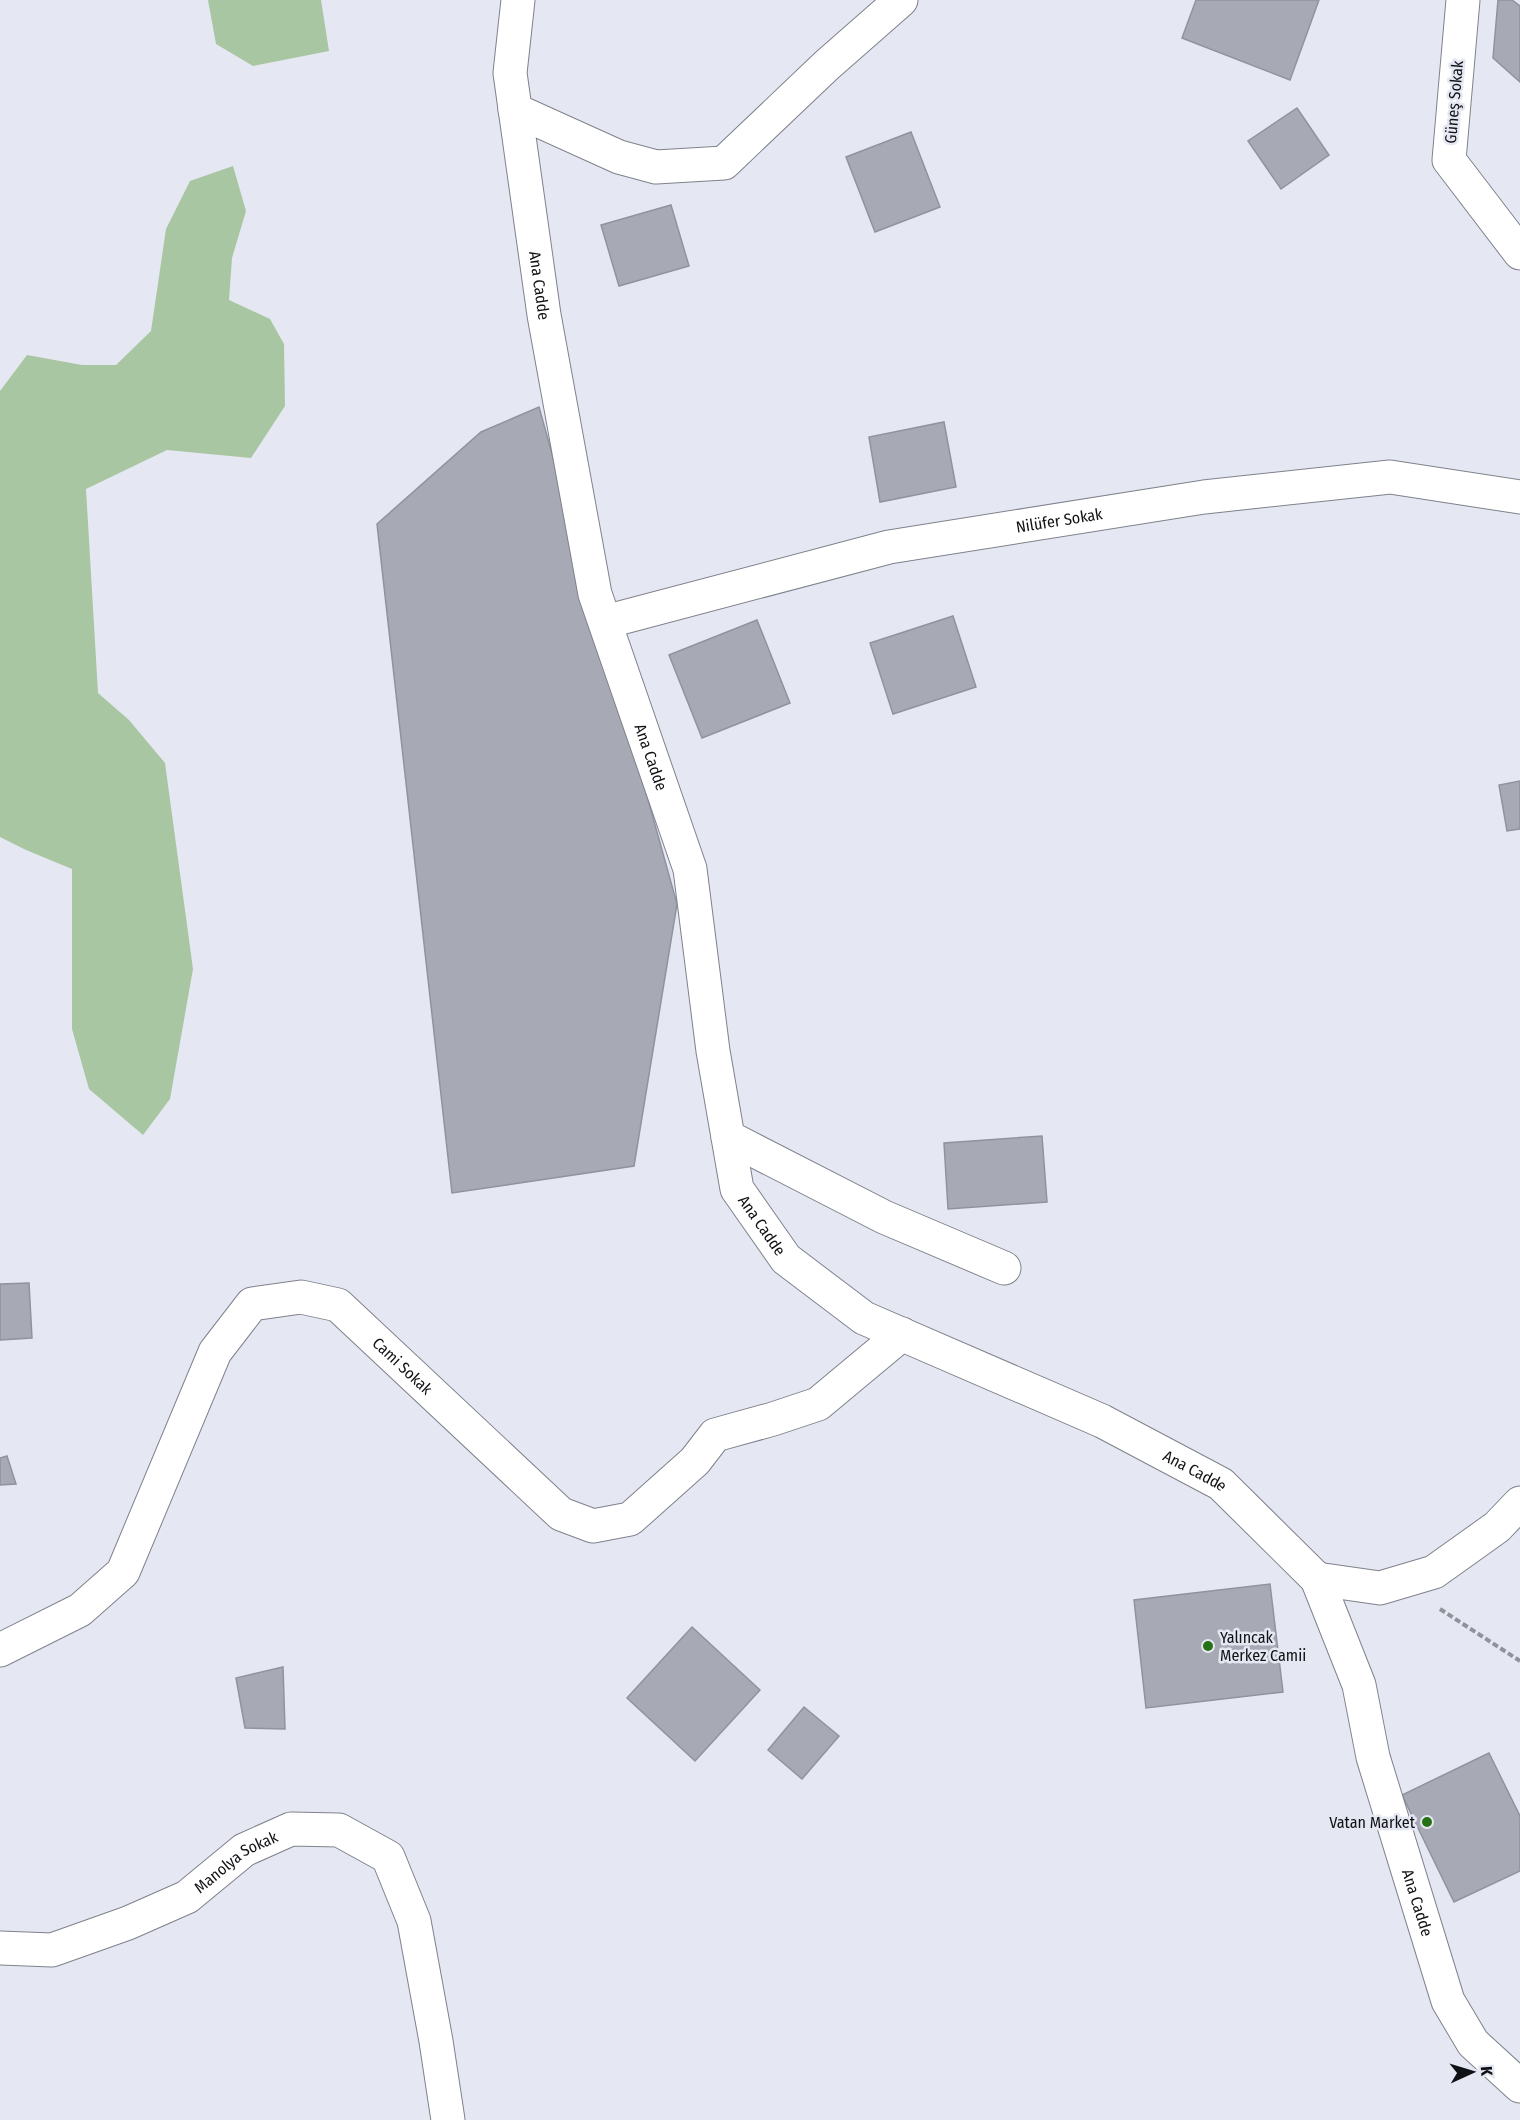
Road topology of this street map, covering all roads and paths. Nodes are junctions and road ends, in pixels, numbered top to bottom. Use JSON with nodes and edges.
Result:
{"nodes":[{"id":1,"x":518,"y":0,"type":"edge"},
{"id":2,"x":901,"y":0,"type":"edge"},
{"id":3,"x":1463,"y":0,"type":"edge"},
{"id":4,"x":515,"y":110,"type":"junction"},
{"id":5,"x":1520,"y":253,"type":"edge"},
{"id":6,"x":1520,"y":497,"type":"edge"},
{"id":7,"x":605,"y":622,"type":"junction"},
{"id":8,"x":728,"y":1137,"type":"junction"},
{"id":9,"x":1004,"y":1268,"type":"dead end"},
{"id":10,"x":902,"y":1334,"type":"junction"},
{"id":11,"x":1520,"y":1503,"type":"edge"},
{"id":12,"x":1317,"y":1579,"type":"junction"},
{"id":13,"x":1399,"y":1582,"type":"junction"},
{"id":14,"x":0,"y":1650,"type":"edge"},
{"id":15,"x":1520,"y":1661,"type":"edge"},
{"id":16,"x":0,"y":1948,"type":"edge"},
{"id":17,"x":1520,"y":2086,"type":"edge"},
{"id":18,"x":448,"y":2120,"type":"edge"}],
"edges":[{"from":1,"to":4,"type":"street","name":"Ana Cadde"},
{"from":2,"to":4,"type":"street"},
{"from":3,"to":5,"type":"street","name":"Güneş Sokak"},
{"from":4,"to":7,"type":"street","name":"Ana Cadde"},
{"from":6,"to":7,"type":"street","name":"Nilüfer Sokak"},
{"from":7,"to":8,"type":"street","name":"Ana Cadde"},
{"from":8,"to":9,"type":"street"},
{"from":8,"to":10,"type":"street","name":"Ana Cadde"},
{"from":10,"to":12,"type":"street","name":"Ana Cadde"},
{"from":10,"to":14,"type":"street","name":"Cami Sokak"},
{"from":11,"to":13,"type":"street"},
{"from":12,"to":13,"type":"street"},
{"from":12,"to":17,"type":"street","name":"Ana Cadde"},
{"from":13,"to":15,"type":"path"},
{"from":16,"to":18,"type":"street","name":"Manolya Sokak"}]}
